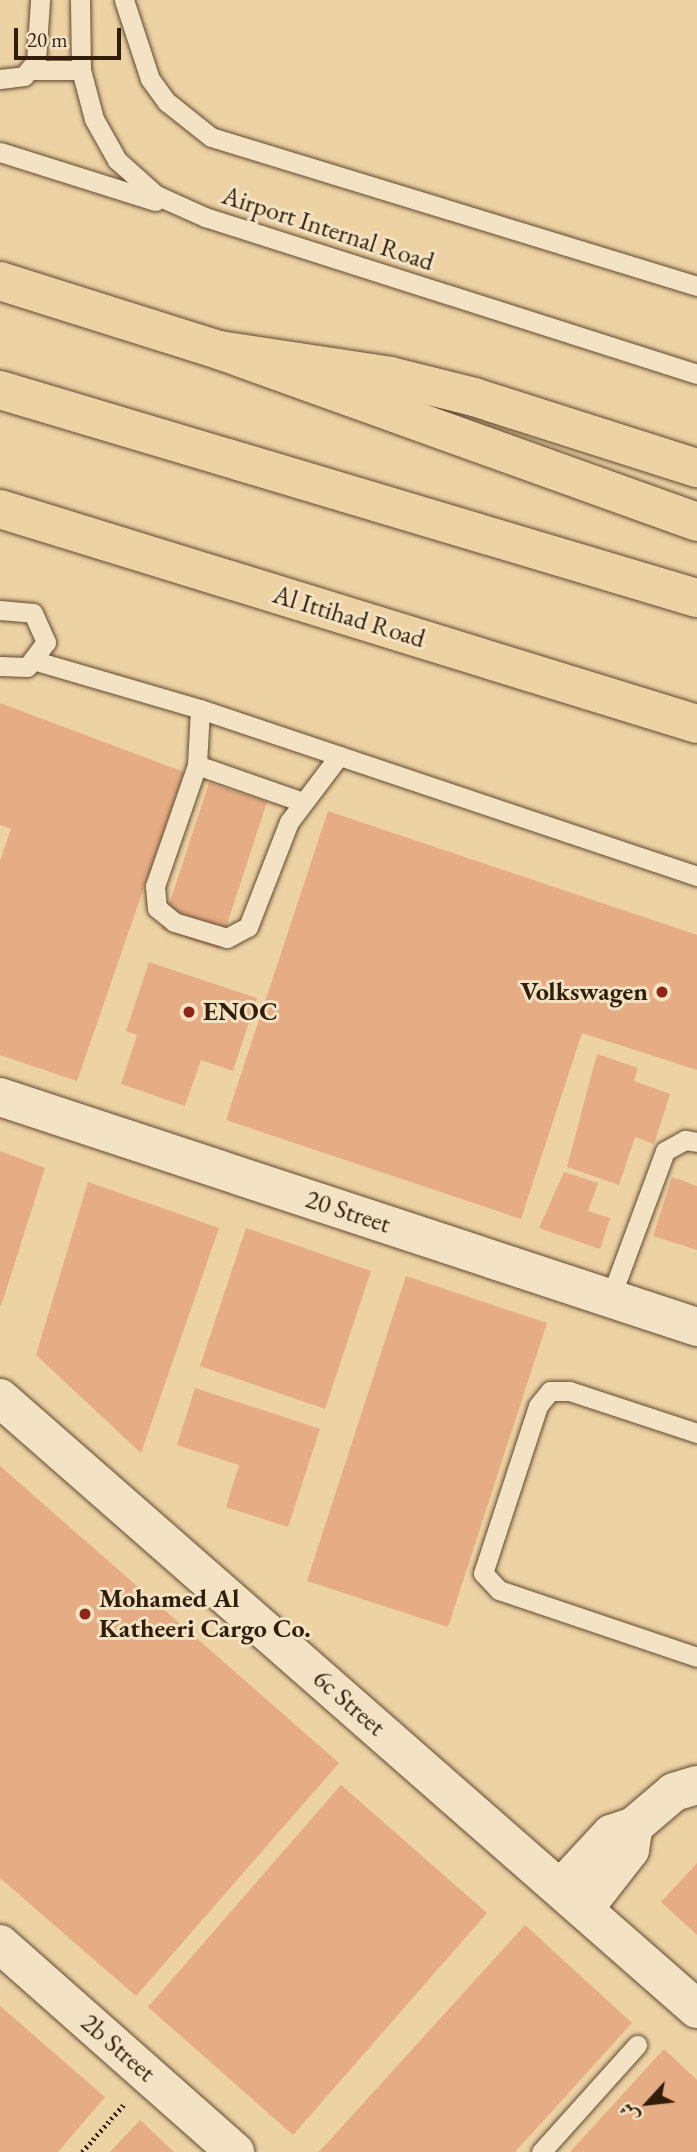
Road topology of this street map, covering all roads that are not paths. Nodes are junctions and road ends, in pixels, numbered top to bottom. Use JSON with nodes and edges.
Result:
{"nodes":[{"id":1,"x":40,"y":0,"type":"edge"},
{"id":2,"x":80,"y":0,"type":"edge"},
{"id":3,"x":124,"y":0,"type":"edge"},
{"id":4,"x":32,"y":70,"type":"junction"},
{"id":5,"x":80,"y":70,"type":"junction"},
{"id":6,"x":0,"y":79,"type":"edge"},
{"id":7,"x":0,"y":152,"type":"edge"},
{"id":8,"x":180,"y":208,"type":"junction"},
{"id":9,"x":0,"y":281,"type":"edge"},
{"id":10,"x":697,"y":286,"type":"edge"},
{"id":11,"x":219,"y":350,"type":"junction"},
{"id":12,"x":697,"y":374,"type":"edge"},
{"id":13,"x":0,"y":390,"type":"edge"},
{"id":14,"x":697,"y":468,"type":"edge"},
{"id":15,"x":0,"y":509,"type":"edge"},
{"id":16,"x":697,"y":522,"type":"edge"},
{"id":17,"x":697,"y":598,"type":"edge"},
{"id":18,"x":0,"y":610,"type":"edge"},
{"id":19,"x":36,"y":661,"type":"junction"},
{"id":20,"x":0,"y":666,"type":"edge"},
{"id":21,"x":200,"y":709,"type":"junction"},
{"id":22,"x":697,"y":724,"type":"edge"},
{"id":23,"x":339,"y":756,"type":"junction"},
{"id":24,"x":197,"y":765,"type":"junction"},
{"id":25,"x":300,"y":801,"type":"junction"},
{"id":26,"x":697,"y":876,"type":"edge"},
{"id":27,"x":0,"y":1097,"type":"edge"},
{"id":28,"x":697,"y":1142,"type":"edge"},
{"id":29,"x":610,"y":1299,"type":"junction"},
{"id":30,"x":697,"y":1328,"type":"edge"},
{"id":31,"x":0,"y":1398,"type":"edge"},
{"id":32,"x":697,"y":1433,"type":"edge"},
{"id":33,"x":697,"y":1657,"type":"edge"},
{"id":34,"x":697,"y":1785,"type":"edge"},
{"id":35,"x":573,"y":1898,"type":"junction"},
{"id":36,"x":0,"y":1944,"type":"edge"},
{"id":37,"x":697,"y":2009,"type":"edge"},
{"id":38,"x":637,"y":2045,"type":"dead end"},
{"id":39,"x":235,"y":2152,"type":"edge"},
{"id":40,"x":541,"y":2152,"type":"edge"}],
"edges":[{"from":1,"to":4,"type":"lane"},
{"from":2,"to":5,"type":"lane","name":"Airport Internal Road"},
{"from":3,"to":10,"type":"lane","name":"Airport Internal Road"},
{"from":4,"to":5,"type":"lane"},
{"from":4,"to":6,"type":"lane"},
{"from":5,"to":8,"type":"lane","name":"Airport Internal Road"},
{"from":7,"to":8,"type":"lane"},
{"from":8,"to":12,"type":"lane","name":"Airport Internal Road"},
{"from":9,"to":11,"type":"main road"},
{"from":11,"to":14,"type":"main road"},
{"from":11,"to":16,"type":"main road"},
{"from":13,"to":17,"type":"main road"},
{"from":15,"to":22,"type":"main road","name":"Al Ittihad Road"},
{"from":18,"to":19,"type":"lane"},
{"from":19,"to":20,"type":"lane"},
{"from":19,"to":21,"type":"lane"},
{"from":21,"to":23,"type":"lane"},
{"from":21,"to":24,"type":"lane"},
{"from":23,"to":25,"type":"lane"},
{"from":23,"to":26,"type":"lane"},
{"from":24,"to":25,"type":"lane"},
{"from":24,"to":25,"type":"lane"},
{"from":27,"to":29,"type":"street","name":"20 Street"},
{"from":28,"to":29,"type":"lane"},
{"from":29,"to":30,"type":"street","name":"20 Street"},
{"from":31,"to":35,"type":"street","name":"6c Street"},
{"from":32,"to":33,"type":"lane"},
{"from":34,"to":35,"type":"street"},
{"from":35,"to":37,"type":"street","name":"6c Street"},
{"from":36,"to":39,"type":"street","name":"2b Street"},
{"from":38,"to":40,"type":"lane"}]}
